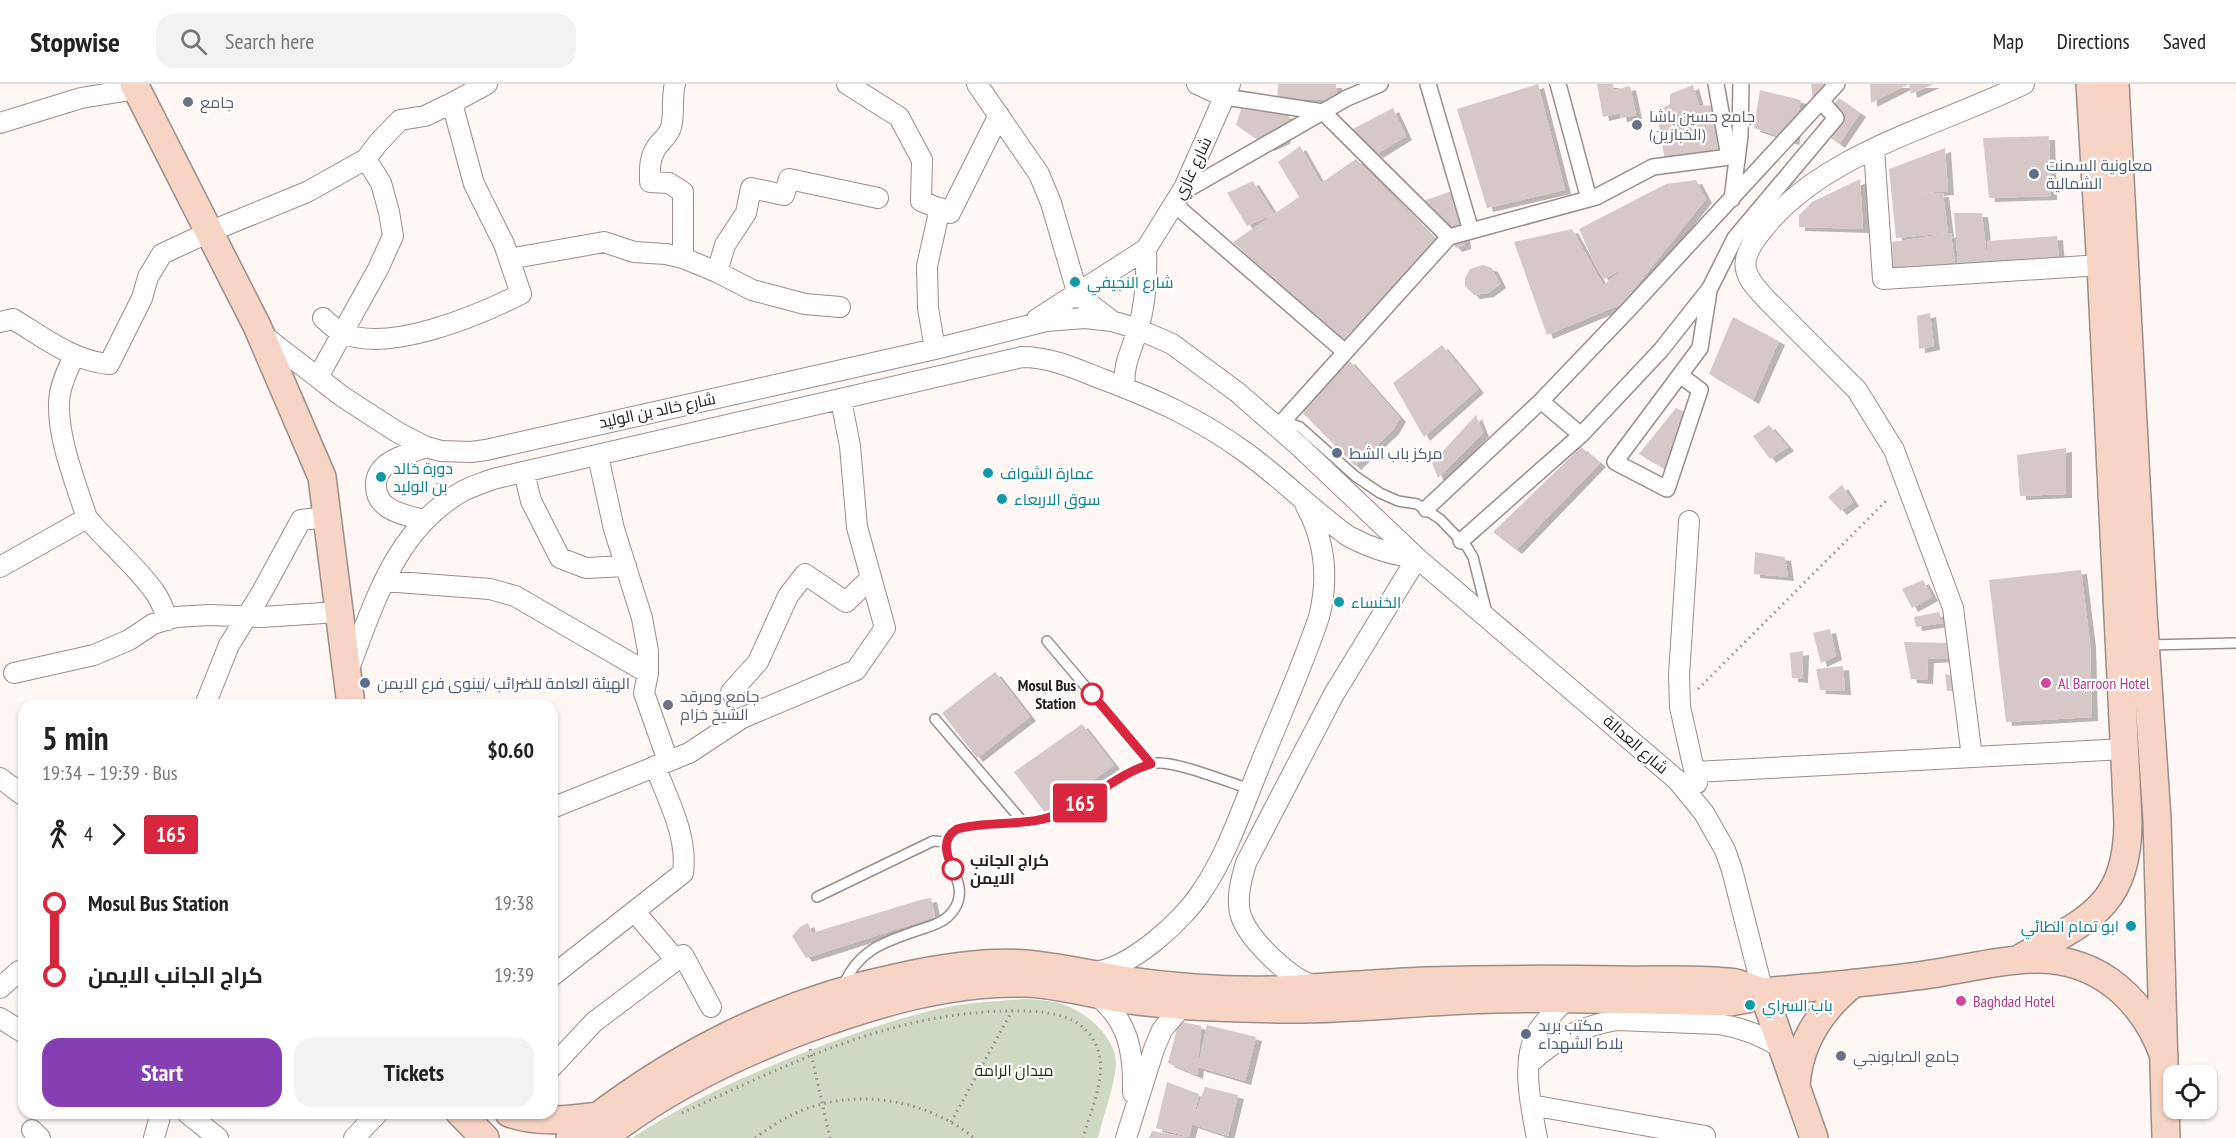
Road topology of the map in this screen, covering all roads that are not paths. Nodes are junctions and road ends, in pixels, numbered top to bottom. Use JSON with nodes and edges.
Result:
{"nodes":[{"id":1,"x":487,"y":84,"type":"edge"},
{"id":2,"x":675,"y":84,"type":"edge"},
{"id":3,"x":847,"y":84,"type":"edge"},
{"id":4,"x":977,"y":84,"type":"edge"},
{"id":5,"x":1197,"y":84,"type":"edge"},
{"id":6,"x":1380,"y":84,"type":"edge"},
{"id":7,"x":1428,"y":84,"type":"edge"},
{"id":8,"x":1558,"y":84,"type":"edge"},
{"id":9,"x":1716,"y":84,"type":"edge"},
{"id":10,"x":1741,"y":84,"type":"edge"},
{"id":11,"x":1837,"y":84,"type":"edge"},
{"id":12,"x":2024,"y":84,"type":"edge"},
{"id":13,"x":2090,"y":84,"type":"edge"},
{"id":14,"x":2115,"y":84,"type":"edge"},
{"id":15,"x":135,"y":87,"type":"edge"},
{"id":16,"x":1228,"y":90,"type":"edge"},
{"id":17,"x":1822,"y":102,"type":"junction"},
{"id":18,"x":452,"y":103,"type":"junction"},
{"id":19,"x":1323,"y":112,"type":"junction"},
{"id":20,"x":999,"y":115,"type":"junction"},
{"id":21,"x":0,"y":123,"type":"edge"},
{"id":22,"x":1874,"y":149,"type":"junction"},
{"id":23,"x":1733,"y":157,"type":"junction"},
{"id":24,"x":366,"y":159,"type":"junction"},
{"id":25,"x":878,"y":198,"type":"dead end"},
{"id":26,"x":1178,"y":199,"type":"junction"},
{"id":27,"x":1589,"y":199,"type":"junction"},
{"id":28,"x":1732,"y":199,"type":"junction"},
{"id":29,"x":940,"y":208,"type":"junction"},
{"id":30,"x":1471,"y":231,"type":"junction"},
{"id":31,"x":209,"y":232,"type":"junction"},
{"id":32,"x":1449,"y":237,"type":"junction"},
{"id":33,"x":1146,"y":249,"type":"junction"},
{"id":34,"x":683,"y":258,"type":"junction"},
{"id":35,"x":509,"y":259,"type":"junction"},
{"id":36,"x":2101,"y":264,"type":"junction"},
{"id":37,"x":717,"y":272,"type":"junction"},
{"id":38,"x":1710,"y":288,"type":"junction"},
{"id":39,"x":1078,"y":295,"type":"junction"},
{"id":40,"x":840,"y":307,"type":"dead end"},
{"id":41,"x":323,"y":318,"type":"dead end"},
{"id":42,"x":1112,"y":321,"type":"junction"},
{"id":43,"x":0,"y":322,"type":"edge"},
{"id":44,"x":1026,"y":326,"type":"junction"},
{"id":45,"x":1138,"y":329,"type":"junction"},
{"id":46,"x":260,"y":333,"type":"junction"},
{"id":47,"x":341,"y":333,"type":"junction"},
{"id":48,"x":935,"y":349,"type":"junction"},
{"id":49,"x":1345,"y":352,"type":"junction"},
{"id":50,"x":75,"y":355,"type":"junction"},
{"id":51,"x":1680,"y":375,"type":"junction"},
{"id":52,"x":318,"y":377,"type":"junction"},
{"id":53,"x":1125,"y":388,"type":"junction"},
{"id":54,"x":841,"y":400,"type":"junction"},
{"id":55,"x":1541,"y":401,"type":"junction"},
{"id":56,"x":1276,"y":419,"type":"junction"},
{"id":57,"x":1581,"y":435,"type":"junction"},
{"id":58,"x":426,"y":447,"type":"junction"},
{"id":59,"x":598,"y":456,"type":"junction"},
{"id":60,"x":524,"y":472,"type":"junction"},
{"id":61,"x":1303,"y":501,"type":"junction"},
{"id":62,"x":1426,"y":509,"type":"junction"},
{"id":63,"x":327,"y":517,"type":"junction"},
{"id":64,"x":87,"y":518,"type":"junction"},
{"id":65,"x":424,"y":520,"type":"junction"},
{"id":66,"x":1689,"y":521,"type":"dead end"},
{"id":67,"x":1461,"y":541,"type":"junction"},
{"id":68,"x":1417,"y":558,"type":"junction"},
{"id":69,"x":626,"y":566,"type":"junction"},
{"id":70,"x":0,"y":567,"type":"edge"},
{"id":71,"x":871,"y":578,"type":"junction"},
{"id":72,"x":384,"y":581,"type":"junction"},
{"id":73,"x":339,"y":612,"type":"junction"},
{"id":74,"x":248,"y":615,"type":"junction"},
{"id":75,"x":1488,"y":618,"type":"junction"},
{"id":76,"x":168,"y":620,"type":"junction"},
{"id":77,"x":1047,"y":641,"type":"dead end"},
{"id":78,"x":2236,"y":643,"type":"edge"},
{"id":79,"x":2145,"y":645,"type":"junction"},
{"id":80,"x":347,"y":672,"type":"junction"},
{"id":81,"x":14,"y":673,"type":"dead end"},
{"id":82,"x":648,"y":673,"type":"junction"},
{"id":83,"x":731,"y":692,"type":"dead end"},
{"id":84,"x":207,"y":699,"type":"edge"},
{"id":85,"x":350,"y":699,"type":"edge"},
{"id":86,"x":935,"y":719,"type":"dead end"},
{"id":87,"x":2124,"y":748,"type":"junction"},
{"id":88,"x":1972,"y":758,"type":"junction"},
{"id":89,"x":661,"y":763,"type":"junction"},
{"id":90,"x":1151,"y":764,"type":"junction"},
{"id":91,"x":1695,"y":772,"type":"junction"},
{"id":92,"x":0,"y":778,"type":"edge"},
{"id":93,"x":1250,"y":789,"type":"junction"},
{"id":94,"x":18,"y":792,"type":"edge"},
{"id":95,"x":558,"y":806,"type":"edge"},
{"id":96,"x":1704,"y":813,"type":"junction"},
{"id":97,"x":2157,"y":819,"type":"junction"},
{"id":98,"x":1023,"y":822,"type":"junction"},
{"id":99,"x":2128,"y":823,"type":"junction"},
{"id":100,"x":946,"y":842,"type":"junction"},
{"id":101,"x":817,"y":897,"type":"dead end"},
{"id":102,"x":635,"y":912,"type":"junction"},
{"id":103,"x":676,"y":960,"type":"junction"},
{"id":104,"x":2016,"y":961,"type":"junction"},
{"id":105,"x":558,"y":971,"type":"edge"},
{"id":106,"x":1076,"y":972,"type":"junction"},
{"id":107,"x":1854,"y":983,"type":"junction"},
{"id":108,"x":1332,"y":988,"type":"junction"},
{"id":109,"x":841,"y":991,"type":"junction"},
{"id":110,"x":1763,"y":992,"type":"junction"},
{"id":111,"x":1093,"y":993,"type":"junction"},
{"id":112,"x":1567,"y":999,"type":"junction"},
{"id":113,"x":1184,"y":1004,"type":"junction"},
{"id":114,"x":711,"y":1007,"type":"dead end"},
{"id":115,"x":0,"y":1018,"type":"edge"},
{"id":116,"x":18,"y":1029,"type":"edge"},
{"id":117,"x":1783,"y":1049,"type":"junction"},
{"id":118,"x":2164,"y":1056,"type":"junction"},
{"id":119,"x":558,"y":1061,"type":"edge"},
{"id":120,"x":1529,"y":1064,"type":"junction"},
{"id":121,"x":1796,"y":1086,"type":"junction"},
{"id":122,"x":1531,"y":1105,"type":"junction"},
{"id":123,"x":1131,"y":1117,"type":"junction"},
{"id":124,"x":159,"y":1119,"type":"edge"},
{"id":125,"x":194,"y":1119,"type":"edge"},
{"id":126,"x":372,"y":1119,"type":"edge"},
{"id":127,"x":466,"y":1119,"type":"edge"},
{"id":128,"x":550,"y":1119,"type":"edge"},
{"id":129,"x":600,"y":1127,"type":"edge"},
{"id":130,"x":1705,"y":1136,"type":"dead end"},
{"id":131,"x":154,"y":1138,"type":"edge"},
{"id":132,"x":218,"y":1138,"type":"edge"},
{"id":133,"x":354,"y":1138,"type":"edge"},
{"id":134,"x":485,"y":1138,"type":"edge"},
{"id":135,"x":570,"y":1138,"type":"edge"},
{"id":136,"x":1126,"y":1138,"type":"edge"},
{"id":137,"x":1537,"y":1138,"type":"edge"},
{"id":138,"x":1814,"y":1138,"type":"edge"},
{"id":139,"x":2166,"y":1138,"type":"edge"}],
"edges":[{"from":1,"to":18,"type":"street"},
{"from":2,"to":34,"type":"street"},
{"from":3,"to":29,"type":"street"},
{"from":4,"to":20,"type":"street"},
{"from":5,"to":16,"type":"street"},
{"from":6,"to":19,"type":"street"},
{"from":7,"to":30,"type":"street"},
{"from":8,"to":27,"type":"street"},
{"from":9,"to":23,"type":"street"},
{"from":10,"to":23,"type":"street"},
{"from":11,"to":17,"type":"street"},
{"from":12,"to":22,"type":"street"},
{"from":13,"to":36,"type":"main road"},
{"from":14,"to":79,"type":"main road"},
{"from":15,"to":21,"type":"street"},
{"from":15,"to":31,"type":"main road"},
{"from":16,"to":19,"type":"street"},
{"from":16,"to":26,"type":"street","name":"شارع غازي"},
{"from":17,"to":28,"type":"street"},
{"from":17,"to":38,"type":"street"},
{"from":18,"to":24,"type":"street"},
{"from":18,"to":35,"type":"street"},
{"from":19,"to":26,"type":"street"},
{"from":19,"to":32,"type":"street"},
{"from":20,"to":29,"type":"street"},
{"from":20,"to":39,"type":"street"},
{"from":22,"to":36,"type":"street"},
{"from":22,"to":88,"type":"street"},
{"from":23,"to":27,"type":"street"},
{"from":23,"to":28,"type":"street"},
{"from":24,"to":31,"type":"street"},
{"from":24,"to":47,"type":"street"},
{"from":25,"to":37,"type":"street"},
{"from":26,"to":33,"type":"street","name":"شارع غازي"},
{"from":26,"to":49,"type":"street"},
{"from":27,"to":30,"type":"street"},
{"from":28,"to":55,"type":"street"},
{"from":29,"to":48,"type":"street"},
{"from":30,"to":32,"type":"street"},
{"from":31,"to":46,"type":"main road"},
{"from":31,"to":50,"type":"street"},
{"from":32,"to":49,"type":"street"},
{"from":33,"to":39,"type":"street","name":"شارع غازي"},
{"from":33,"to":45,"type":"street"},
{"from":34,"to":35,"type":"street"},
{"from":34,"to":37,"type":"street"},
{"from":35,"to":47,"type":"street"},
{"from":36,"to":87,"type":"main road"},
{"from":37,"to":40,"type":"street"},
{"from":38,"to":51,"type":"street"},
{"from":38,"to":57,"type":"street"},
{"from":39,"to":42,"type":"street"},
{"from":39,"to":44,"type":"street","name":"شارع غازي"},
{"from":41,"to":47,"type":"street"},
{"from":42,"to":44,"type":"street","name":"شارع خالد بن الوليد"},
{"from":42,"to":45,"type":"street","name":"شارع العدالة"},
{"from":43,"to":50,"type":"street"},
{"from":44,"to":48,"type":"street","name":"شارع خالد بن الوليد"},
{"from":45,"to":53,"type":"street"},
{"from":45,"to":56,"type":"street","name":"شارع العدالة"},
{"from":46,"to":52,"type":"street","name":"شارع خالد بن الوليد"},
{"from":46,"to":63,"type":"main road"},
{"from":47,"to":52,"type":"street"},
{"from":48,"to":58,"type":"street","name":"شارع خالد بن الوليد"},
{"from":49,"to":56,"type":"street"},
{"from":50,"to":64,"type":"street"},
{"from":51,"to":51,"type":"street"},
{"from":52,"to":58,"type":"street","name":"شارع خالد بن الوليد"},
{"from":53,"to":54,"type":"street"},
{"from":53,"to":61,"type":"street"},
{"from":54,"to":59,"type":"street"},
{"from":54,"to":71,"type":"street"},
{"from":55,"to":57,"type":"street"},
{"from":55,"to":62,"type":"street"},
{"from":56,"to":62,"type":"lane"},
{"from":56,"to":68,"type":"street","name":"شارع العدالة"},
{"from":57,"to":67,"type":"street"},
{"from":58,"to":65,"type":"street"},
{"from":59,"to":60,"type":"street"},
{"from":59,"to":69,"type":"street"},
{"from":60,"to":65,"type":"street"},
{"from":60,"to":69,"type":"street"},
{"from":61,"to":68,"type":"street"},
{"from":61,"to":93,"type":"street"},
{"from":62,"to":67,"type":"lane"},
{"from":63,"to":73,"type":"main road"},
{"from":63,"to":74,"type":"street"},
{"from":64,"to":70,"type":"street"},
{"from":64,"to":76,"type":"street"},
{"from":65,"to":72,"type":"street"},
{"from":66,"to":91,"type":"street"},
{"from":67,"to":75,"type":"lane"},
{"from":68,"to":75,"type":"street","name":"شارع العدالة"},
{"from":68,"to":108,"type":"street"},
{"from":69,"to":82,"type":"street"},
{"from":71,"to":83,"type":"street"},
{"from":71,"to":89,"type":"street"},
{"from":72,"to":80,"type":"street"},
{"from":72,"to":82,"type":"street"},
{"from":73,"to":74,"type":"street"},
{"from":73,"to":80,"type":"main road"},
{"from":74,"to":76,"type":"street"},
{"from":74,"to":84,"type":"street"},
{"from":75,"to":96,"type":"street","name":"شارع العدالة"},
{"from":76,"to":81,"type":"street"},
{"from":77,"to":90,"type":"lane"},
{"from":78,"to":79,"type":"lane"},
{"from":79,"to":97,"type":"main road"},
{"from":80,"to":85,"type":"main road"},
{"from":82,"to":89,"type":"street"},
{"from":86,"to":98,"type":"lane"},
{"from":87,"to":88,"type":"street"},
{"from":87,"to":99,"type":"main road"},
{"from":88,"to":91,"type":"street"},
{"from":89,"to":95,"type":"street"},
{"from":89,"to":102,"type":"street"},
{"from":90,"to":93,"type":"lane"},
{"from":90,"to":98,"type":"lane"},
{"from":91,"to":96,"type":"street"},
{"from":92,"to":94,"type":"street"},
{"from":93,"to":106,"type":"street"},
{"from":96,"to":110,"type":"street","name":"شارع العدالة"},
{"from":97,"to":99,"type":"main road"},
{"from":97,"to":118,"type":"main road"},
{"from":98,"to":100,"type":"lane"},
{"from":99,"to":104,"type":"main road"},
{"from":100,"to":101,"type":"lane"},
{"from":100,"to":109,"type":"lane"},
{"from":102,"to":103,"type":"street"},
{"from":102,"to":105,"type":"street"},
{"from":103,"to":114,"type":"street"},
{"from":103,"to":119,"type":"street"},
{"from":104,"to":107,"type":"main road"},
{"from":104,"to":118,"type":"main road"},
{"from":106,"to":108,"type":"main road"},
{"from":106,"to":109,"type":"main road"},
{"from":107,"to":110,"type":"main road"},
{"from":107,"to":121,"type":"main road"},
{"from":108,"to":110,"type":"main road"},
{"from":109,"to":129,"type":"main road"},
{"from":110,"to":112,"type":"main road"},
{"from":110,"to":117,"type":"main road"},
{"from":111,"to":113,"type":"main road"},
{"from":111,"to":123,"type":"street"},
{"from":111,"to":129,"type":"main road"},
{"from":112,"to":113,"type":"main road"},
{"from":112,"to":120,"type":"street"},
{"from":113,"to":123,"type":"street"},
{"from":115,"to":116,"type":"street"},
{"from":117,"to":120,"type":"street"},
{"from":117,"to":121,"type":"main road"},
{"from":118,"to":139,"type":"main road"},
{"from":120,"to":122,"type":"street"},
{"from":121,"to":138,"type":"main road"},
{"from":122,"to":130,"type":"street"},
{"from":122,"to":137,"type":"street"},
{"from":123,"to":136,"type":"street"},
{"from":124,"to":131,"type":"street"},
{"from":125,"to":132,"type":"street"},
{"from":126,"to":133,"type":"street"},
{"from":127,"to":134,"type":"main road"},
{"from":128,"to":129,"type":"main road"},
{"from":129,"to":135,"type":"main road"}]}
